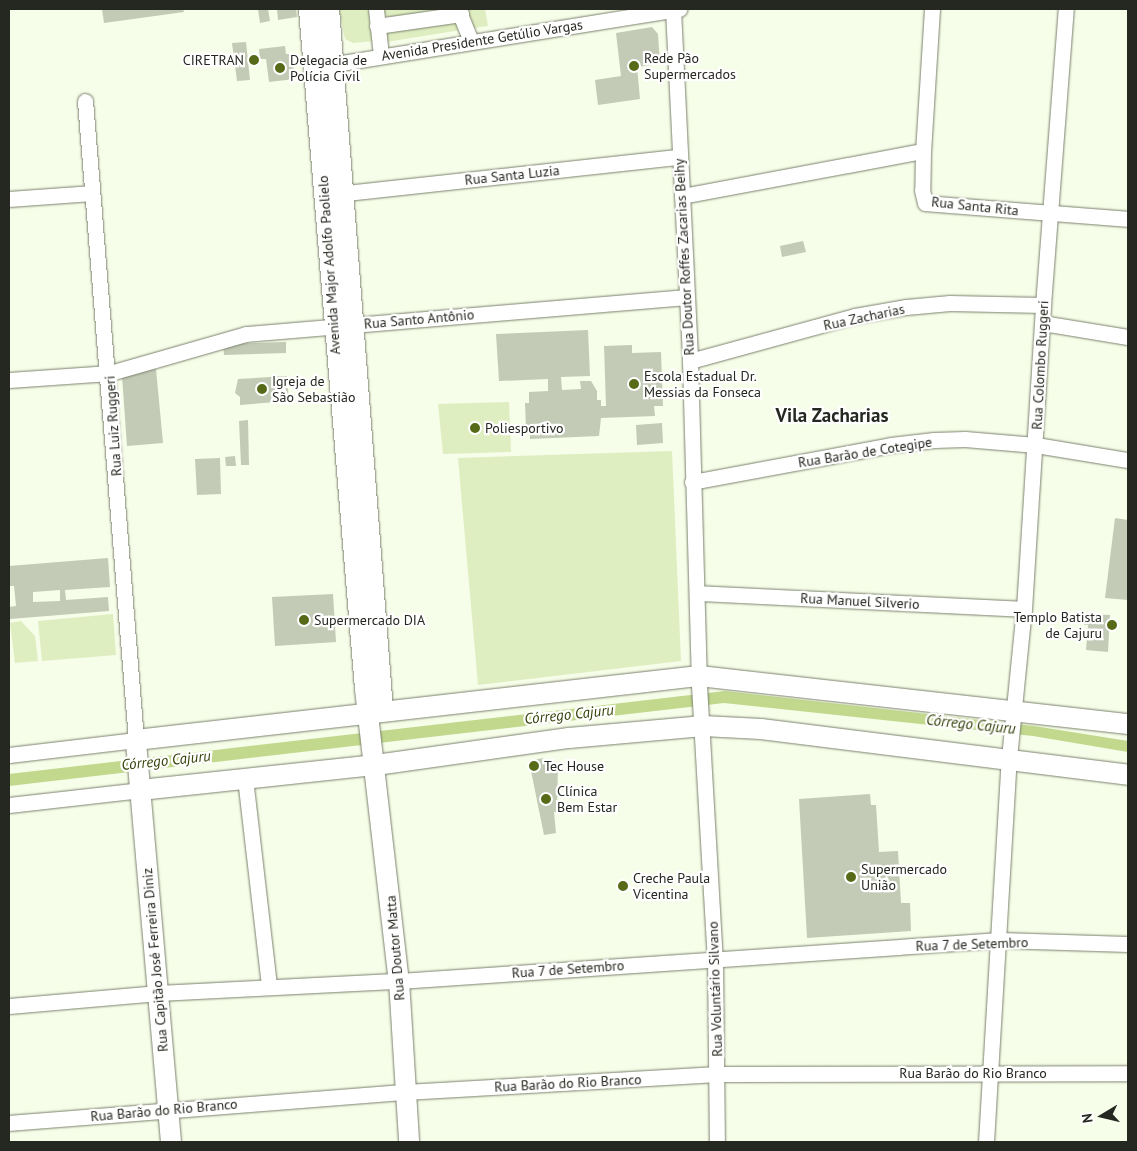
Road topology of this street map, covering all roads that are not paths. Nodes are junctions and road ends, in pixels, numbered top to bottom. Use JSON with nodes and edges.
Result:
{"nodes":[{"id":1,"x":309,"y":9,"type":"edge"},
{"id":2,"x":329,"y":9,"type":"edge"},
{"id":3,"x":376,"y":9,"type":"edge"},
{"id":4,"x":675,"y":9,"type":"edge"},
{"id":5,"x":932,"y":9,"type":"edge"},
{"id":6,"x":1066,"y":9,"type":"edge"},
{"id":7,"x":459,"y":12,"type":"edge"},
{"id":8,"x":377,"y":26,"type":"junction"},
{"id":9,"x":471,"y":42,"type":"junction"},
{"id":10,"x":380,"y":56,"type":"junction"},
{"id":11,"x":324,"y":66,"type":"junction"},
{"id":12,"x":85,"y":101,"type":"dead end"},
{"id":13,"x":923,"y":151,"type":"junction"},
{"id":14,"x":679,"y":157,"type":"junction"},
{"id":15,"x":92,"y":193,"type":"junction"},
{"id":16,"x":346,"y":193,"type":"junction"},
{"id":17,"x":682,"y":196,"type":"junction"},
{"id":18,"x":9,"y":199,"type":"edge"},
{"id":19,"x":1051,"y":213,"type":"junction"},
{"id":20,"x":1128,"y":219,"type":"edge"},
{"id":21,"x":685,"y":298,"type":"junction"},
{"id":22,"x":1043,"y":305,"type":"junction"},
{"id":23,"x":1043,"y":323,"type":"junction"},
{"id":24,"x":354,"y":324,"type":"junction"},
{"id":25,"x":334,"y":326,"type":"junction"},
{"id":26,"x":1128,"y":337,"type":"edge"},
{"id":27,"x":690,"y":361,"type":"junction"},
{"id":28,"x":110,"y":373,"type":"junction"},
{"id":29,"x":9,"y":380,"type":"edge"},
{"id":30,"x":1036,"y":445,"type":"junction"},
{"id":31,"x":1128,"y":460,"type":"edge"},
{"id":32,"x":692,"y":482,"type":"junction"},
{"id":33,"x":697,"y":593,"type":"junction"},
{"id":34,"x":1024,"y":609,"type":"junction"},
{"id":35,"x":699,"y":680,"type":"junction"},
{"id":36,"x":1012,"y":715,"type":"junction"},
{"id":37,"x":375,"y":717,"type":"junction"},
{"id":38,"x":703,"y":721,"type":"junction"},
{"id":39,"x":1128,"y":724,"type":"edge"},
{"id":40,"x":137,"y":745,"type":"junction"},
{"id":41,"x":1009,"y":754,"type":"junction"},
{"id":42,"x":9,"y":755,"type":"edge"},
{"id":43,"x":375,"y":759,"type":"junction"},
{"id":44,"x":1128,"y":775,"type":"edge"},
{"id":45,"x":245,"y":778,"type":"junction"},
{"id":46,"x":141,"y":784,"type":"junction"},
{"id":47,"x":9,"y":805,"type":"edge"},
{"id":48,"x":1000,"y":940,"type":"junction"},
{"id":49,"x":1128,"y":944,"type":"edge"},
{"id":50,"x":715,"y":959,"type":"junction"},
{"id":51,"x":399,"y":981,"type":"junction"},
{"id":52,"x":269,"y":986,"type":"junction"},
{"id":53,"x":158,"y":993,"type":"junction"},
{"id":54,"x":9,"y":1006,"type":"edge"},
{"id":55,"x":990,"y":1072,"type":"junction"},
{"id":56,"x":1128,"y":1073,"type":"edge"},
{"id":57,"x":717,"y":1074,"type":"junction"},
{"id":58,"x":405,"y":1092,"type":"junction"},
{"id":59,"x":168,"y":1109,"type":"junction"},
{"id":60,"x":9,"y":1123,"type":"edge"},
{"id":61,"x":171,"y":1142,"type":"edge"},
{"id":62,"x":409,"y":1142,"type":"edge"},
{"id":63,"x":717,"y":1142,"type":"edge"},
{"id":64,"x":986,"y":1142,"type":"edge"}],
"edges":[{"from":1,"to":11,"type":"main road","name":"Avenida Major Adolfo Paolielo"},
{"from":2,"to":11,"type":"main road","name":"Avenida Major Adolfo Paolielo"},
{"from":3,"to":8,"type":"street"},
{"from":4,"to":9,"type":"street","name":"Avenida Presidente Getúlio Vargas"},
{"from":4,"to":14,"type":"street","name":"Rua Doutor Roffes Zacarias Beihy"},
{"from":5,"to":13,"type":"street","name":"Rua Santa Rita"},
{"from":6,"to":19,"type":"street","name":"Rua Colombo Ruggeri"},
{"from":7,"to":8,"type":"street"},
{"from":7,"to":9,"type":"street"},
{"from":8,"to":10,"type":"street"},
{"from":9,"to":10,"type":"street","name":"Avenida Presidente Getúlio Vargas"},
{"from":10,"to":11,"type":"street","name":"Avenida Presidente Getúlio Vargas"},
{"from":11,"to":16,"type":"main road","name":"Avenida Major Adolfo Paolielo"},
{"from":11,"to":25,"type":"main road","name":"Avenida Major Adolfo Paolielo"},
{"from":12,"to":15,"type":"street","name":"Rua Luiz Ruggeri"},
{"from":13,"to":17,"type":"street"},
{"from":13,"to":19,"type":"street","name":"Rua Santa Rita"},
{"from":14,"to":16,"type":"street","name":"Rua Santa Luzia"},
{"from":14,"to":17,"type":"street","name":"Rua Doutor Roffes Zacarias Beihy"},
{"from":15,"to":18,"type":"street"},
{"from":15,"to":28,"type":"street","name":"Rua Luiz Ruggeri"},
{"from":16,"to":24,"type":"main road","name":"Avenida Major Adolfo Paolielo"},
{"from":17,"to":21,"type":"street","name":"Rua Doutor Roffes Zacarias Beihy"},
{"from":19,"to":20,"type":"street","name":"Rua Santa Rita"},
{"from":19,"to":22,"type":"street","name":"Rua Colombo Ruggeri"},
{"from":21,"to":24,"type":"street","name":"Rua Santo Antônio"},
{"from":21,"to":27,"type":"street","name":"Rua Doutor Roffes Zacarias Beihy"},
{"from":22,"to":23,"type":"street","name":"Rua Colombo Ruggeri"},
{"from":22,"to":27,"type":"street","name":"Rua Zacharias"},
{"from":23,"to":26,"type":"street"},
{"from":23,"to":30,"type":"street","name":"Rua Colombo Ruggeri"},
{"from":24,"to":25,"type":"street","name":"Rua Santo Antônio"},
{"from":24,"to":37,"type":"main road","name":"Avenida Major Adolfo Paolielo"},
{"from":25,"to":28,"type":"street","name":"Rua Santo Antônio"},
{"from":25,"to":37,"type":"main road","name":"Avenida Major Adolfo Paolielo"},
{"from":27,"to":32,"type":"street","name":"Rua Doutor Roffes Zacarias Beihy"},
{"from":28,"to":29,"type":"street","name":"Rua Santo Antônio"},
{"from":28,"to":40,"type":"street","name":"Rua Luiz Ruggeri"},
{"from":30,"to":31,"type":"street","name":"Rua Barão de Cotegipe"},
{"from":30,"to":32,"type":"street","name":"Rua Barão de Cotegipe"},
{"from":30,"to":34,"type":"street","name":"Rua Colombo Ruggeri"},
{"from":32,"to":33,"type":"street","name":"Rua Doutor Roffes Zacarias Beihy"},
{"from":33,"to":34,"type":"street","name":"Rua Manuel Silverio"},
{"from":33,"to":35,"type":"street","name":"Rua Doutor Roffes Zacarias Beihy"},
{"from":34,"to":36,"type":"street","name":"Rua Colombo Ruggeri"},
{"from":35,"to":36,"type":"main road"},
{"from":35,"to":37,"type":"main road"},
{"from":35,"to":38,"type":"street","name":"Rua Voluntário Silvano"},
{"from":36,"to":39,"type":"main road"},
{"from":36,"to":41,"type":"street","name":"Rua Colombo Ruggeri"},
{"from":37,"to":40,"type":"main road"},
{"from":37,"to":43,"type":"main road","name":"Rua Doutor Matta"},
{"from":38,"to":41,"type":"main road"},
{"from":38,"to":43,"type":"main road"},
{"from":38,"to":50,"type":"street","name":"Rua Voluntário Silvano"},
{"from":40,"to":42,"type":"street"},
{"from":40,"to":46,"type":"main road","name":"Rua Capitão José Ferreira Diniz"},
{"from":41,"to":44,"type":"main road"},
{"from":41,"to":48,"type":"street","name":"Rua Colombo Ruggeri"},
{"from":43,"to":45,"type":"main road"},
{"from":43,"to":51,"type":"main road","name":"Rua Doutor Matta"},
{"from":45,"to":46,"type":"main road"},
{"from":45,"to":52,"type":"street"},
{"from":46,"to":47,"type":"street"},
{"from":46,"to":53,"type":"main road","name":"Rua Capitão José Ferreira Diniz"},
{"from":48,"to":49,"type":"street","name":"Rua 7 de Setembro"},
{"from":48,"to":50,"type":"street","name":"Rua 7 de Setembro"},
{"from":48,"to":55,"type":"street","name":"Rua Colombo Ruggeri"},
{"from":50,"to":51,"type":"street","name":"Rua 7 de Setembro"},
{"from":50,"to":57,"type":"street","name":"Rua Voluntário Silvano"},
{"from":51,"to":52,"type":"street","name":"Rua 7 de Setembro"},
{"from":51,"to":58,"type":"main road","name":"Rua Doutor Matta"},
{"from":52,"to":53,"type":"street","name":"Rua 7 de Setembro"},
{"from":53,"to":54,"type":"street","name":"Rua 7 de Setembro"},
{"from":53,"to":59,"type":"main road","name":"Rua Capitão José Ferreira Diniz"},
{"from":55,"to":56,"type":"street","name":"Rua Barão do Rio Branco"},
{"from":55,"to":57,"type":"street","name":"Rua Barão do Rio Branco"},
{"from":55,"to":64,"type":"street","name":"Rua Colombo Ruggeri"},
{"from":57,"to":58,"type":"street","name":"Rua Barão do Rio Branco"},
{"from":57,"to":63,"type":"street","name":"Rua Voluntário Silvano"},
{"from":58,"to":59,"type":"street","name":"Rua Barão do Rio Branco"},
{"from":58,"to":62,"type":"main road","name":"Rua Doutor Matta"},
{"from":59,"to":60,"type":"street","name":"Rua Barão do Rio Branco"},
{"from":59,"to":61,"type":"main road","name":"Rua Capitão José Ferreira Diniz"}]}
